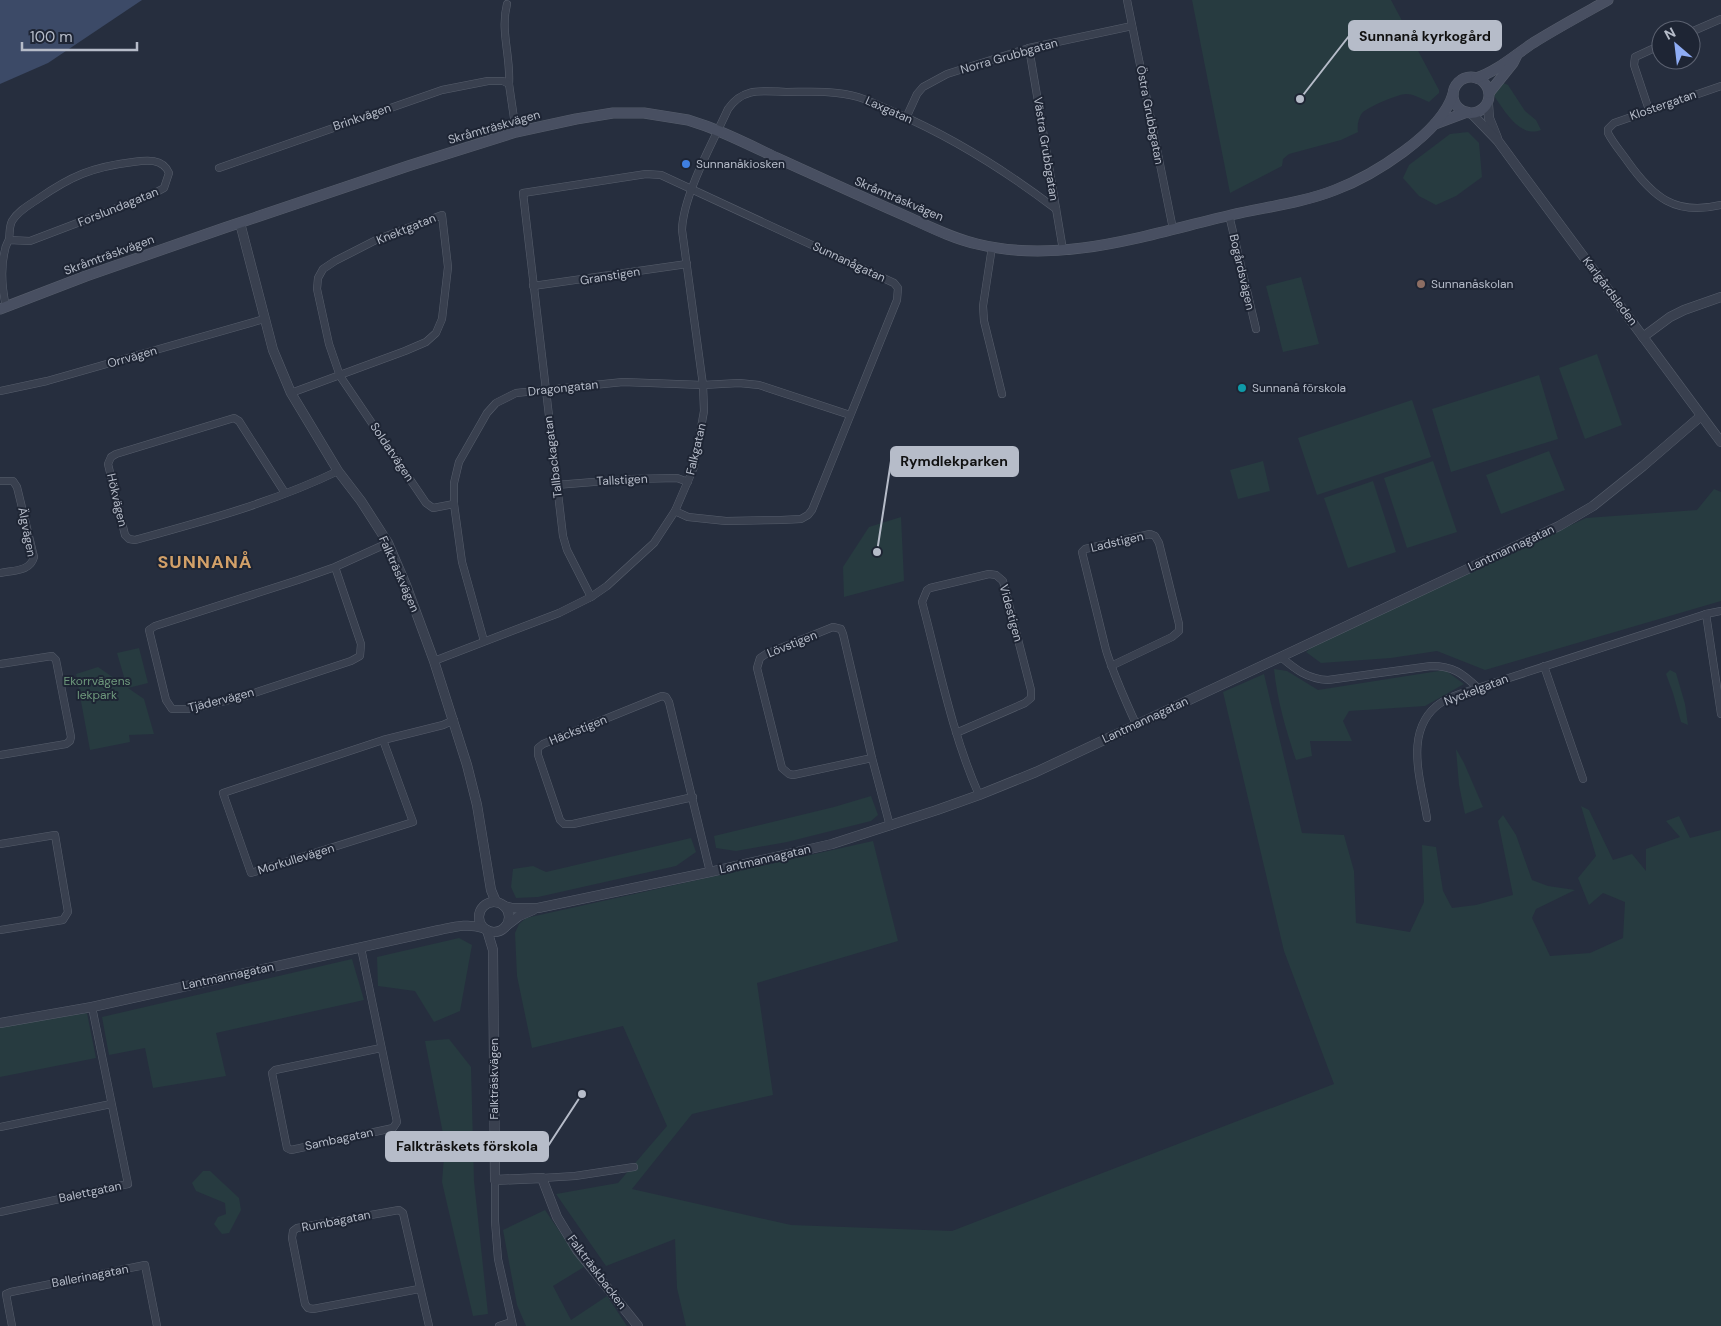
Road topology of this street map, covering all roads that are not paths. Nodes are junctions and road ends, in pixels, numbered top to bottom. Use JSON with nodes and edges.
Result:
{"nodes":[{"id":1,"x":1127,"y":0,"type":"edge"},
{"id":2,"x":1608,"y":0,"type":"edge"},
{"id":3,"x":507,"y":4,"type":"dead end"},
{"id":4,"x":1721,"y":19,"type":"edge"},
{"id":5,"x":1132,"y":26,"type":"junction"},
{"id":6,"x":1701,"y":28,"type":"edge"},
{"id":7,"x":1029,"y":48,"type":"junction"},
{"id":8,"x":1651,"y":50,"type":"edge"},
{"id":9,"x":1517,"y":56,"type":"junction"},
{"id":10,"x":1476,"y":78,"type":"junction"},
{"id":11,"x":509,"y":84,"type":"junction"},
{"id":12,"x":1721,"y":86,"type":"edge"},
{"id":13,"x":1453,"y":94,"type":"junction"},
{"id":14,"x":1488,"y":99,"type":"junction"},
{"id":15,"x":1649,"y":110,"type":"junction"},
{"id":16,"x":1469,"y":113,"type":"junction"},
{"id":17,"x":906,"y":118,"type":"junction"},
{"id":18,"x":1435,"y":124,"type":"junction"},
{"id":19,"x":718,"y":131,"type":"junction"},
{"id":20,"x":516,"y":132,"type":"junction"},
{"id":21,"x":1498,"y":141,"type":"junction"},
{"id":22,"x":219,"y":168,"type":"dead end"},
{"id":23,"x":692,"y":189,"type":"junction"},
{"id":24,"x":523,"y":193,"type":"joint"},
{"id":25,"x":1721,"y":205,"type":"edge"},
{"id":26,"x":1056,"y":209,"type":"junction"},
{"id":27,"x":1229,"y":216,"type":"junction"},
{"id":28,"x":240,"y":223,"type":"junction"},
{"id":29,"x":1174,"y":229,"type":"junction"},
{"id":30,"x":9,"y":240,"type":"junction"},
{"id":31,"x":992,"y":247,"type":"junction"},
{"id":32,"x":1063,"y":250,"type":"junction"},
{"id":33,"x":686,"y":264,"type":"junction"},
{"id":34,"x":533,"y":286,"type":"junction"},
{"id":35,"x":1721,"y":297,"type":"edge"},
{"id":36,"x":3,"y":308,"type":"edge"},
{"id":37,"x":264,"y":319,"type":"junction"},
{"id":38,"x":1256,"y":329,"type":"dead end"},
{"id":39,"x":1643,"y":337,"type":"junction"},
{"id":40,"x":340,"y":376,"type":"junction"},
{"id":41,"x":703,"y":385,"type":"junction"},
{"id":42,"x":546,"y":389,"type":"junction"},
{"id":43,"x":0,"y":391,"type":"edge"},
{"id":44,"x":291,"y":394,"type":"junction"},
{"id":45,"x":1002,"y":394,"type":"dead end"},
{"id":46,"x":850,"y":415,"type":"junction"},
{"id":47,"x":1701,"y":416,"type":"junction"},
{"id":48,"x":1721,"y":442,"type":"edge"},
{"id":49,"x":338,"y":471,"type":"junction"},
{"id":50,"x":0,"y":481,"type":"edge"},
{"id":51,"x":688,"y":482,"type":"junction"},
{"id":52,"x":556,"y":485,"type":"junction"},
{"id":53,"x":285,"y":493,"type":"junction"},
{"id":54,"x":454,"y":504,"type":"junction"},
{"id":55,"x":674,"y":511,"type":"junction"},
{"id":56,"x":388,"y":543,"type":"junction"},
{"id":57,"x":335,"y":567,"type":"junction"},
{"id":58,"x":0,"y":573,"type":"edge"},
{"id":59,"x":591,"y":597,"type":"junction"},
{"id":60,"x":1721,"y":611,"type":"edge"},
{"id":61,"x":1706,"y":614,"type":"junction"},
{"id":62,"x":484,"y":641,"type":"junction"},
{"id":63,"x":1281,"y":657,"type":"junction"},
{"id":64,"x":434,"y":661,"type":"junction"},
{"id":65,"x":0,"y":664,"type":"edge"},
{"id":66,"x":1111,"y":666,"type":"junction"},
{"id":67,"x":1544,"y":666,"type":"junction"},
{"id":68,"x":1478,"y":688,"type":"junction"},
{"id":69,"x":1721,"y":714,"type":"edge"},
{"id":70,"x":454,"y":720,"type":"junction"},
{"id":71,"x":1136,"y":724,"type":"junction"},
{"id":72,"x":956,"y":733,"type":"junction"},
{"id":73,"x":383,"y":740,"type":"junction"},
{"id":74,"x":0,"y":754,"type":"edge"},
{"id":75,"x":872,"y":758,"type":"junction"},
{"id":76,"x":1583,"y":779,"type":"dead end"},
{"id":77,"x":979,"y":795,"type":"junction"},
{"id":78,"x":693,"y":797,"type":"junction"},
{"id":79,"x":1427,"y":818,"type":"dead end"},
{"id":80,"x":890,"y":826,"type":"junction"},
{"id":81,"x":0,"y":844,"type":"edge"},
{"id":82,"x":710,"y":872,"type":"junction"},
{"id":83,"x":492,"y":905,"type":"junction"},
{"id":84,"x":538,"y":908,"type":"junction"},
{"id":85,"x":456,"y":926,"type":"junction"},
{"id":86,"x":503,"y":928,"type":"junction"},
{"id":87,"x":485,"y":929,"type":"junction"},
{"id":88,"x":0,"y":930,"type":"edge"},
{"id":89,"x":361,"y":948,"type":"junction"},
{"id":90,"x":493,"y":950,"type":"junction"},
{"id":91,"x":92,"y":1007,"type":"junction"},
{"id":92,"x":0,"y":1023,"type":"edge"},
{"id":93,"x":381,"y":1048,"type":"junction"},
{"id":94,"x":111,"y":1104,"type":"junction"},
{"id":95,"x":0,"y":1127,"type":"edge"},
{"id":96,"x":634,"y":1167,"type":"dead end"},
{"id":97,"x":542,"y":1178,"type":"junction"},
{"id":98,"x":494,"y":1180,"type":"junction"},
{"id":99,"x":0,"y":1212,"type":"edge"},
{"id":100,"x":420,"y":1289,"type":"junction"},
{"id":101,"x":512,"y":1324,"type":"edge"},
{"id":102,"x":12,"y":1326,"type":"edge"},
{"id":103,"x":157,"y":1326,"type":"edge"},
{"id":104,"x":429,"y":1326,"type":"edge"},
{"id":105,"x":499,"y":1326,"type":"edge"},
{"id":106,"x":638,"y":1326,"type":"edge"}],
"edges":[{"from":1,"to":5,"type":"street","name":"Östra Grubbgatan"},
{"from":2,"to":9,"type":"main road"},
{"from":3,"to":11,"type":"street"},
{"from":4,"to":6,"type":"street"},
{"from":5,"to":7,"type":"street","name":"Norra Grubbgatan"},
{"from":5,"to":29,"type":"street","name":"Östra Grubbgatan"},
{"from":7,"to":17,"type":"street","name":"Norra Grubbgatan"},
{"from":7,"to":26,"type":"street","name":"Västra Grubbgatan"},
{"from":8,"to":15,"type":"street"},
{"from":9,"to":10,"type":"main road"},
{"from":9,"to":14,"type":"main road"},
{"from":10,"to":13,"type":"main road"},
{"from":10,"to":14,"type":"main road"},
{"from":11,"to":20,"type":"street"},
{"from":11,"to":22,"type":"street","name":"Brinkvägen"},
{"from":12,"to":15,"type":"street","name":"Klostergatan"},
{"from":13,"to":16,"type":"main road"},
{"from":13,"to":18,"type":"main road","name":"Skråmträskvägen"},
{"from":14,"to":16,"type":"main road"},
{"from":14,"to":21,"type":"street","name":"Karlgårdsleden"},
{"from":15,"to":25,"type":"street","name":"Klostergatan"},
{"from":16,"to":18,"type":"main road","name":"Skråmträskvägen"},
{"from":16,"to":21,"type":"street","name":"Karlgårdsleden"},
{"from":17,"to":19,"type":"street","name":"Laxgatan"},
{"from":17,"to":26,"type":"street","name":"Laxgatan"},
{"from":18,"to":27,"type":"main road","name":"Skråmträskvägen"},
{"from":19,"to":20,"type":"main road","name":"Skråmträskvägen"},
{"from":19,"to":23,"type":"street","name":"Falkgatan"},
{"from":19,"to":31,"type":"main road","name":"Skråmträskvägen"},
{"from":20,"to":28,"type":"main road","name":"Skråmträskvägen"},
{"from":21,"to":39,"type":"street","name":"Karlgårdsleden"},
{"from":23,"to":24,"type":"street","name":"Sunnanågatan"},
{"from":23,"to":33,"type":"street","name":"Falkgatan"},
{"from":23,"to":46,"type":"street","name":"Sunnanågatan"},
{"from":24,"to":34,"type":"street","name":"Tallbackagatan"},
{"from":26,"to":32,"type":"street","name":"Västra Grubbgatan"},
{"from":27,"to":29,"type":"main road","name":"Skråmträskvägen"},
{"from":27,"to":38,"type":"street","name":"Bogårdsvägen"},
{"from":28,"to":36,"type":"main road","name":"Skråmträskvägen"},
{"from":28,"to":37,"type":"street","name":"Falkträskvägen"},
{"from":29,"to":32,"type":"main road","name":"Skråmträskvägen"},
{"from":30,"to":30,"type":"street","name":"Forslundagatan"},
{"from":30,"to":36,"type":"street","name":"Forslundagatan"},
{"from":31,"to":32,"type":"main road","name":"Skråmträskvägen"},
{"from":31,"to":45,"type":"street"},
{"from":33,"to":34,"type":"street","name":"Granstigen"},
{"from":33,"to":41,"type":"street","name":"Falkgatan"},
{"from":34,"to":42,"type":"street","name":"Tallbackagatan"},
{"from":35,"to":39,"type":"street"},
{"from":37,"to":43,"type":"street","name":"Orrvägen"},
{"from":37,"to":44,"type":"street","name":"Falkträskvägen"},
{"from":39,"to":47,"type":"street","name":"Karlgårdsleden"},
{"from":40,"to":40,"type":"street","name":"Knektgatan"},
{"from":40,"to":44,"type":"street","name":"Knektgatan"},
{"from":40,"to":54,"type":"street","name":"Soldatvägen"},
{"from":41,"to":42,"type":"street","name":"Dragongatan"},
{"from":41,"to":46,"type":"street","name":"Dragongatan"},
{"from":41,"to":51,"type":"street","name":"Falkgatan"},
{"from":42,"to":52,"type":"street","name":"Tallbackagatan"},
{"from":42,"to":54,"type":"street","name":"Dragongatan"},
{"from":44,"to":49,"type":"street","name":"Falkträskvägen"},
{"from":46,"to":55,"type":"street","name":"Sunnanågatan"},
{"from":47,"to":48,"type":"street","name":"Karlgårdsleden"},
{"from":47,"to":63,"type":"street","name":"Lantmannagatan"},
{"from":49,"to":53,"type":"street","name":"Hökvägen"},
{"from":49,"to":56,"type":"street","name":"Falkträskvägen"},
{"from":50,"to":58,"type":"street","name":"Älgvägen"},
{"from":51,"to":52,"type":"street","name":"Tallstigen"},
{"from":51,"to":55,"type":"street","name":"Falkgatan"},
{"from":52,"to":59,"type":"street","name":"Tallbackagatan"},
{"from":53,"to":53,"type":"street","name":"Hökvägen"},
{"from":54,"to":62,"type":"street","name":"Dragongatan"},
{"from":55,"to":59,"type":"street","name":"Falkgatan"},
{"from":56,"to":57,"type":"street","name":"Tjädervägen"},
{"from":56,"to":64,"type":"street","name":"Falkträskvägen"},
{"from":57,"to":57,"type":"street","name":"Tjädervägen"},
{"from":59,"to":62,"type":"street","name":"Falkgatan"},
{"from":60,"to":61,"type":"street","name":"Nyckelgatan"},
{"from":61,"to":67,"type":"street","name":"Nyckelgatan"},
{"from":61,"to":69,"type":"street"},
{"from":62,"to":64,"type":"street","name":"Falkgatan"},
{"from":63,"to":68,"type":"street"},
{"from":63,"to":71,"type":"street","name":"Lantmannagatan"},
{"from":64,"to":70,"type":"street","name":"Falkträskvägen"},
{"from":65,"to":74,"type":"street"},
{"from":66,"to":66,"type":"street","name":"Ladstigen"},
{"from":66,"to":71,"type":"street","name":"Ladstigen"},
{"from":67,"to":68,"type":"street","name":"Nyckelgatan"},
{"from":67,"to":76,"type":"street"},
{"from":68,"to":79,"type":"street","name":"Nyckelgatan"},
{"from":70,"to":73,"type":"street","name":"Morkullevägen"},
{"from":70,"to":83,"type":"street","name":"Falkträskvägen"},
{"from":71,"to":77,"type":"street","name":"Lantmannagatan"},
{"from":72,"to":72,"type":"street","name":"Videstigen"},
{"from":72,"to":77,"type":"street","name":"Videstigen"},
{"from":73,"to":73,"type":"street","name":"Morkullevägen"},
{"from":75,"to":75,"type":"street","name":"Lövstigen"},
{"from":75,"to":80,"type":"street","name":"Lövstigen"},
{"from":77,"to":80,"type":"street","name":"Lantmannagatan"},
{"from":78,"to":78,"type":"street","name":"Häckstigen"},
{"from":78,"to":82,"type":"street","name":"Häckstigen"},
{"from":80,"to":82,"type":"street","name":"Lantmannagatan"},
{"from":81,"to":88,"type":"street"},
{"from":82,"to":84,"type":"street","name":"Lantmannagatan"},
{"from":83,"to":84,"type":"street","name":"Lantmannagatan"},
{"from":83,"to":85,"type":"street","name":"Lantmannagatan"},
{"from":83,"to":86,"type":"street"},
{"from":83,"to":87,"type":"street"},
{"from":84,"to":86,"type":"street","name":"Lantmannagatan"},
{"from":85,"to":87,"type":"street","name":"Lantmannagatan"},
{"from":85,"to":89,"type":"street","name":"Lantmannagatan"},
{"from":86,"to":87,"type":"street"},
{"from":86,"to":90,"type":"street"},
{"from":87,"to":90,"type":"street"},
{"from":89,"to":91,"type":"street","name":"Lantmannagatan"},
{"from":89,"to":93,"type":"street"},
{"from":90,"to":98,"type":"street","name":"Falkträskvägen"},
{"from":91,"to":92,"type":"street","name":"Lantmannagatan"},
{"from":91,"to":94,"type":"street","name":"Balettgatan"},
{"from":93,"to":93,"type":"street","name":"Sambagatan"},
{"from":94,"to":95,"type":"street"},
{"from":94,"to":99,"type":"street","name":"Balettgatan"},
{"from":96,"to":97,"type":"street"},
{"from":97,"to":98,"type":"street"},
{"from":97,"to":106,"type":"street","name":"Falkträskbacken"},
{"from":98,"to":101,"type":"street","name":"Falkträskvägen"},
{"from":100,"to":100,"type":"street","name":"Rumbagatan"},
{"from":100,"to":104,"type":"street","name":"Rumbagatan"},
{"from":101,"to":105,"type":"street"},
{"from":102,"to":103,"type":"street","name":"Ballerinagatan"}]}
